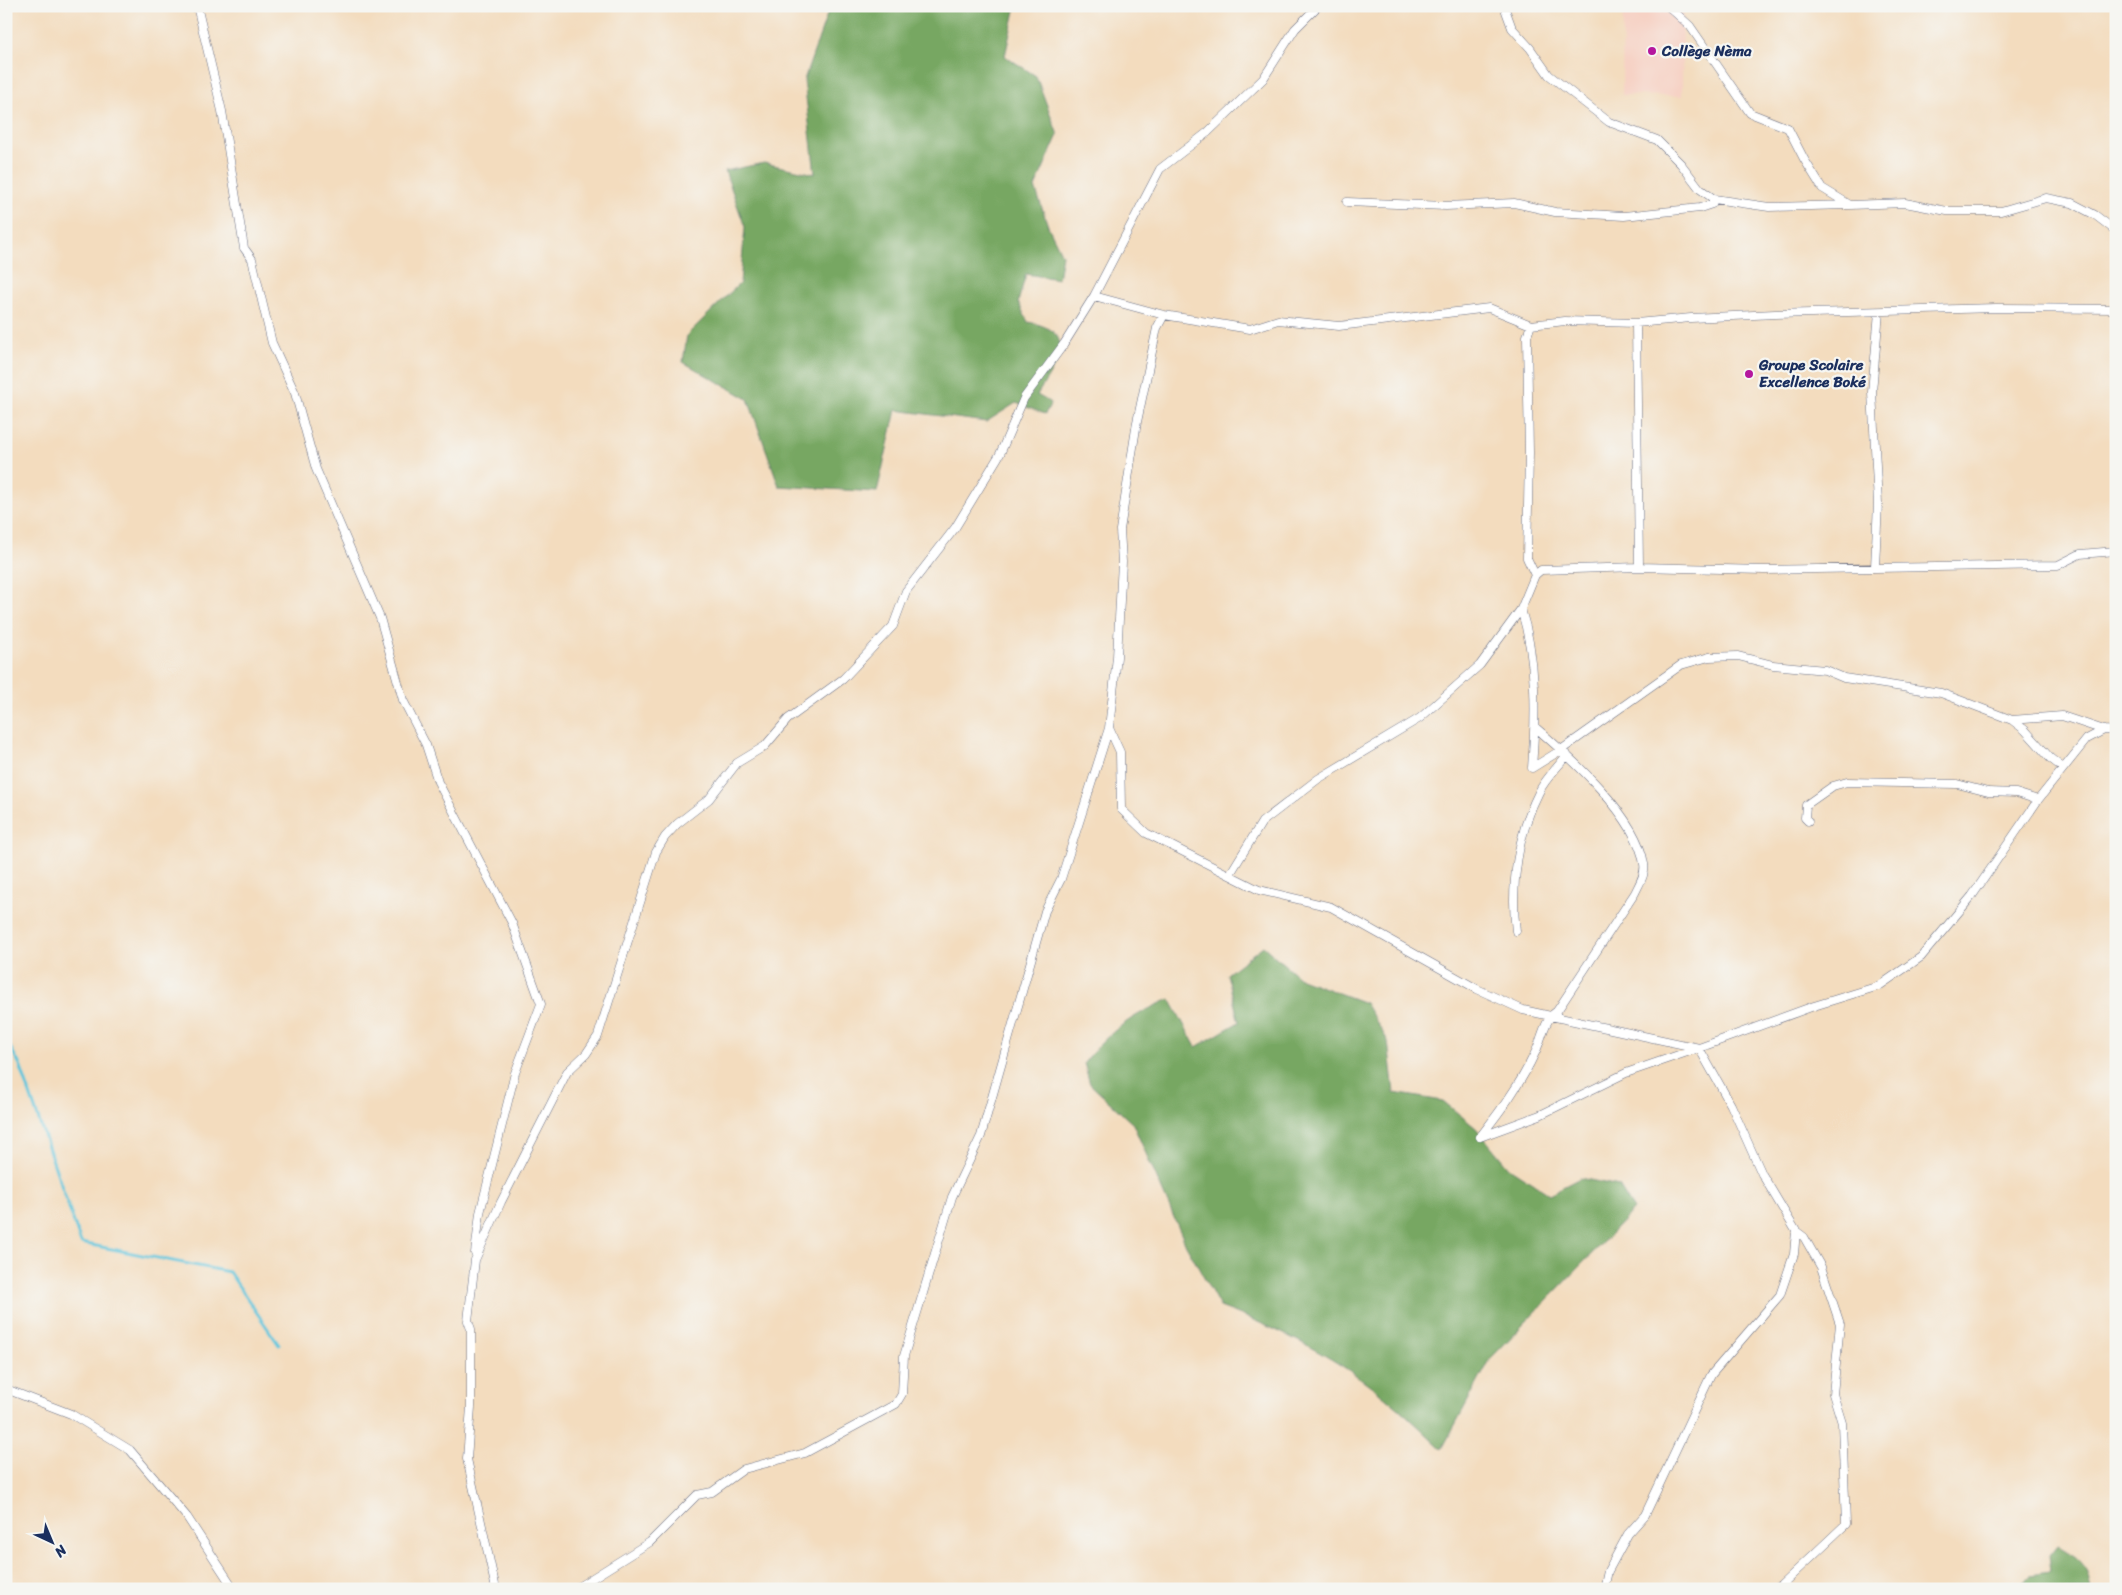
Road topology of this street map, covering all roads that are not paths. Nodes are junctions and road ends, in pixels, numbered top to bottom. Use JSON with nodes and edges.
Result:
{"nodes":[{"id":1,"x":197,"y":6,"type":"edge"},
{"id":2,"x":1318,"y":6,"type":"edge"},
{"id":3,"x":1504,"y":6,"type":"edge"},
{"id":4,"x":1668,"y":6,"type":"edge"},
{"id":5,"x":1714,"y":199,"type":"junction"},
{"id":6,"x":1347,"y":202,"type":"dead end"},
{"id":7,"x":1850,"y":205,"type":"junction"},
{"id":8,"x":2116,"y":231,"type":"edge"},
{"id":9,"x":1094,"y":296,"type":"junction"},
{"id":10,"x":2116,"y":309,"type":"edge"},
{"id":11,"x":1878,"y":312,"type":"junction"},
{"id":12,"x":1164,"y":315,"type":"junction"},
{"id":13,"x":1636,"y":323,"type":"junction"},
{"id":14,"x":1532,"y":325,"type":"junction"},
{"id":15,"x":2116,"y":551,"type":"edge"},
{"id":16,"x":1639,"y":567,"type":"junction"},
{"id":17,"x":1875,"y":567,"type":"junction"},
{"id":18,"x":1535,"y":574,"type":"junction"},
{"id":19,"x":1520,"y":609,"type":"junction"},
{"id":20,"x":2012,"y":720,"type":"junction"},
{"id":21,"x":1535,"y":727,"type":"junction"},
{"id":22,"x":1109,"y":728,"type":"junction"},
{"id":23,"x":2104,"y":730,"type":"junction"},
{"id":24,"x":2116,"y":731,"type":"edge"},
{"id":25,"x":1564,"y":753,"type":"junction"},
{"id":26,"x":2064,"y":768,"type":"junction"},
{"id":27,"x":2038,"y":800,"type":"junction"},
{"id":28,"x":1808,"y":821,"type":"dead end"},
{"id":29,"x":1230,"y":874,"type":"junction"},
{"id":30,"x":1516,"y":931,"type":"dead end"},
{"id":31,"x":1550,"y":1015,"type":"junction"},
{"id":32,"x":1699,"y":1048,"type":"junction"},
{"id":33,"x":1796,"y":1231,"type":"junction"},
{"id":34,"x":474,"y":1260,"type":"junction"},
{"id":35,"x":6,"y":1389,"type":"edge"},
{"id":36,"x":234,"y":1589,"type":"edge"},
{"id":37,"x":496,"y":1589,"type":"edge"},
{"id":38,"x":575,"y":1589,"type":"edge"},
{"id":39,"x":1604,"y":1589,"type":"edge"},
{"id":40,"x":1777,"y":1589,"type":"edge"}],
"edges":[{"from":1,"to":34,"type":"street"},
{"from":2,"to":9,"type":"street"},
{"from":3,"to":5,"type":"street"},
{"from":4,"to":7,"type":"street"},
{"from":5,"to":6,"type":"street"},
{"from":5,"to":7,"type":"street"},
{"from":7,"to":8,"type":"street"},
{"from":9,"to":12,"type":"street"},
{"from":9,"to":34,"type":"street"},
{"from":10,"to":11,"type":"street"},
{"from":11,"to":13,"type":"street"},
{"from":11,"to":17,"type":"street"},
{"from":12,"to":14,"type":"street"},
{"from":12,"to":22,"type":"street"},
{"from":13,"to":14,"type":"street"},
{"from":13,"to":16,"type":"street"},
{"from":14,"to":18,"type":"street"},
{"from":15,"to":17,"type":"street"},
{"from":16,"to":17,"type":"street"},
{"from":16,"to":18,"type":"street"},
{"from":18,"to":19,"type":"street"},
{"from":19,"to":21,"type":"street"},
{"from":19,"to":29,"type":"street"},
{"from":20,"to":23,"type":"street"},
{"from":20,"to":25,"type":"street"},
{"from":20,"to":26,"type":"street"},
{"from":21,"to":25,"type":"street"},
{"from":21,"to":25,"type":"street"},
{"from":22,"to":29,"type":"street"},
{"from":22,"to":38,"type":"street"},
{"from":23,"to":24,"type":"street"},
{"from":23,"to":26,"type":"street"},
{"from":25,"to":30,"type":"street"},
{"from":25,"to":31,"type":"street"},
{"from":26,"to":27,"type":"street"},
{"from":27,"to":28,"type":"street"},
{"from":27,"to":32,"type":"street"},
{"from":29,"to":31,"type":"street"},
{"from":31,"to":32,"type":"street"},
{"from":31,"to":32,"type":"street"},
{"from":32,"to":33,"type":"street"},
{"from":33,"to":39,"type":"street"},
{"from":33,"to":40,"type":"street"},
{"from":34,"to":37,"type":"street"},
{"from":35,"to":36,"type":"street"}]}
